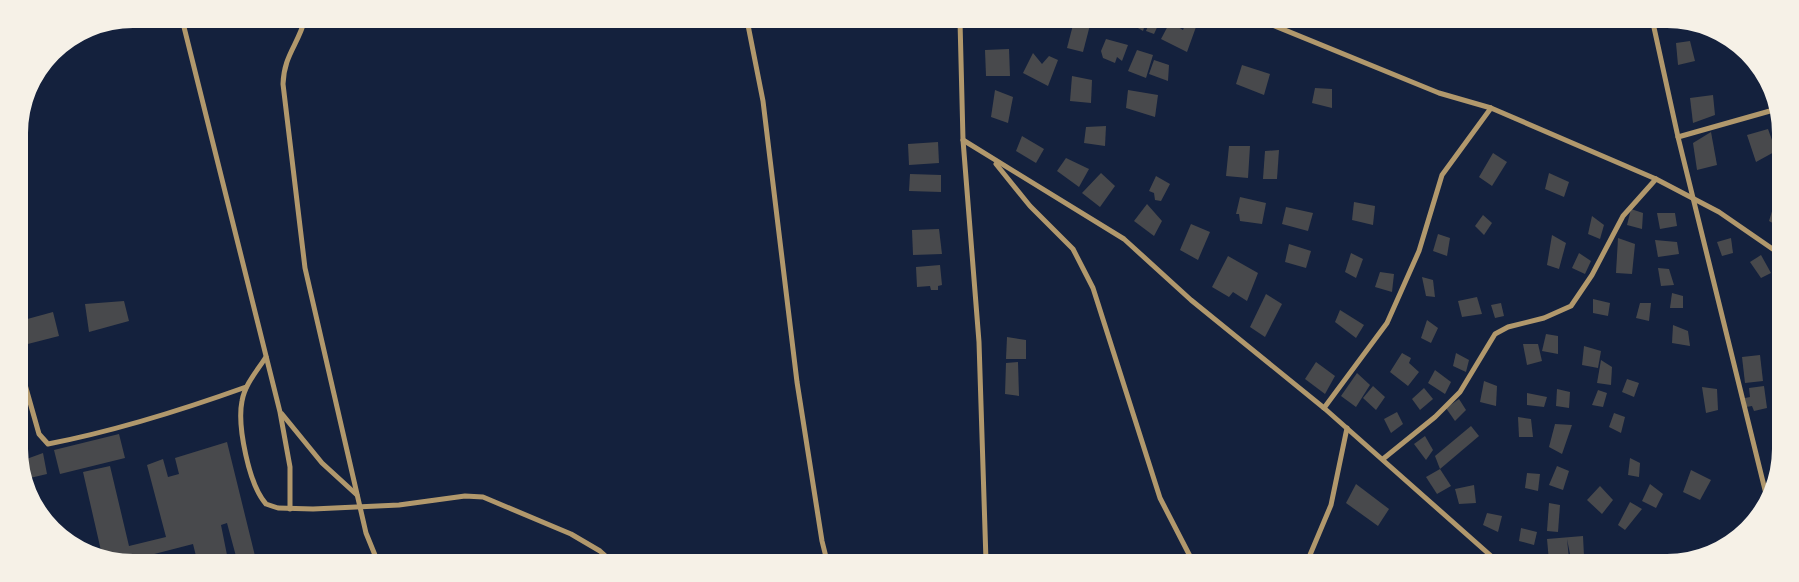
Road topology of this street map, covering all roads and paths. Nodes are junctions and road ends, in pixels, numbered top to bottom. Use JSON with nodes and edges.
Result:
{"nodes":[{"id":1,"x":184,"y":28,"type":"edge"},
{"id":2,"x":303,"y":28,"type":"edge"},
{"id":3,"x":749,"y":28,"type":"edge"},
{"id":4,"x":960,"y":28,"type":"edge"},
{"id":5,"x":1279,"y":28,"type":"edge"},
{"id":6,"x":1654,"y":28,"type":"edge"},
{"id":7,"x":1492,"y":108,"type":"junction"},
{"id":8,"x":1769,"y":111,"type":"edge"},
{"id":9,"x":1678,"y":137,"type":"junction"},
{"id":10,"x":963,"y":140,"type":"junction"},
{"id":11,"x":992,"y":160,"type":"junction"},
{"id":12,"x":1656,"y":179,"type":"junction"},
{"id":13,"x":1692,"y":198,"type":"junction"},
{"id":14,"x":1772,"y":249,"type":"edge"},
{"id":15,"x":266,"y":357,"type":"junction"},
{"id":16,"x":246,"y":387,"type":"junction"},
{"id":17,"x":28,"y":396,"type":"edge"},
{"id":18,"x":1324,"y":408,"type":"junction"},
{"id":19,"x":280,"y":412,"type":"junction"},
{"id":20,"x":1347,"y":428,"type":"junction"},
{"id":21,"x":1383,"y":459,"type":"junction"},
{"id":22,"x":1764,"y":487,"type":"edge"},
{"id":23,"x":358,"y":496,"type":"junction"},
{"id":24,"x":360,"y":506,"type":"junction"},
{"id":25,"x":290,"y":509,"type":"junction"},
{"id":26,"x":375,"y":554,"type":"edge"},
{"id":27,"x":603,"y":554,"type":"edge"},
{"id":28,"x":825,"y":554,"type":"edge"},
{"id":29,"x":986,"y":554,"type":"edge"},
{"id":30,"x":1189,"y":554,"type":"edge"},
{"id":31,"x":1310,"y":554,"type":"edge"},
{"id":32,"x":1488,"y":554,"type":"edge"}],
"edges":[{"from":1,"to":15,"type":"street"},
{"from":2,"to":23,"type":"street"},
{"from":3,"to":28,"type":"street"},
{"from":4,"to":10,"type":"street"},
{"from":5,"to":7,"type":"street"},
{"from":6,"to":9,"type":"street"},
{"from":7,"to":12,"type":"street"},
{"from":7,"to":18,"type":"street"},
{"from":8,"to":9,"type":"street"},
{"from":9,"to":13,"type":"street"},
{"from":10,"to":11,"type":"street"},
{"from":10,"to":29,"type":"street"},
{"from":11,"to":18,"type":"street"},
{"from":11,"to":30,"type":"street"},
{"from":12,"to":13,"type":"street"},
{"from":12,"to":21,"type":"street"},
{"from":13,"to":14,"type":"street"},
{"from":13,"to":22,"type":"street"},
{"from":15,"to":16,"type":"street"},
{"from":15,"to":19,"type":"street"},
{"from":16,"to":17,"type":"street"},
{"from":16,"to":25,"type":"street"},
{"from":18,"to":20,"type":"street"},
{"from":19,"to":23,"type":"street"},
{"from":19,"to":25,"type":"street"},
{"from":20,"to":21,"type":"street"},
{"from":20,"to":31,"type":"street"},
{"from":21,"to":32,"type":"street"},
{"from":23,"to":24,"type":"street"},
{"from":24,"to":25,"type":"street"},
{"from":24,"to":26,"type":"street"},
{"from":24,"to":27,"type":"street"}]}
